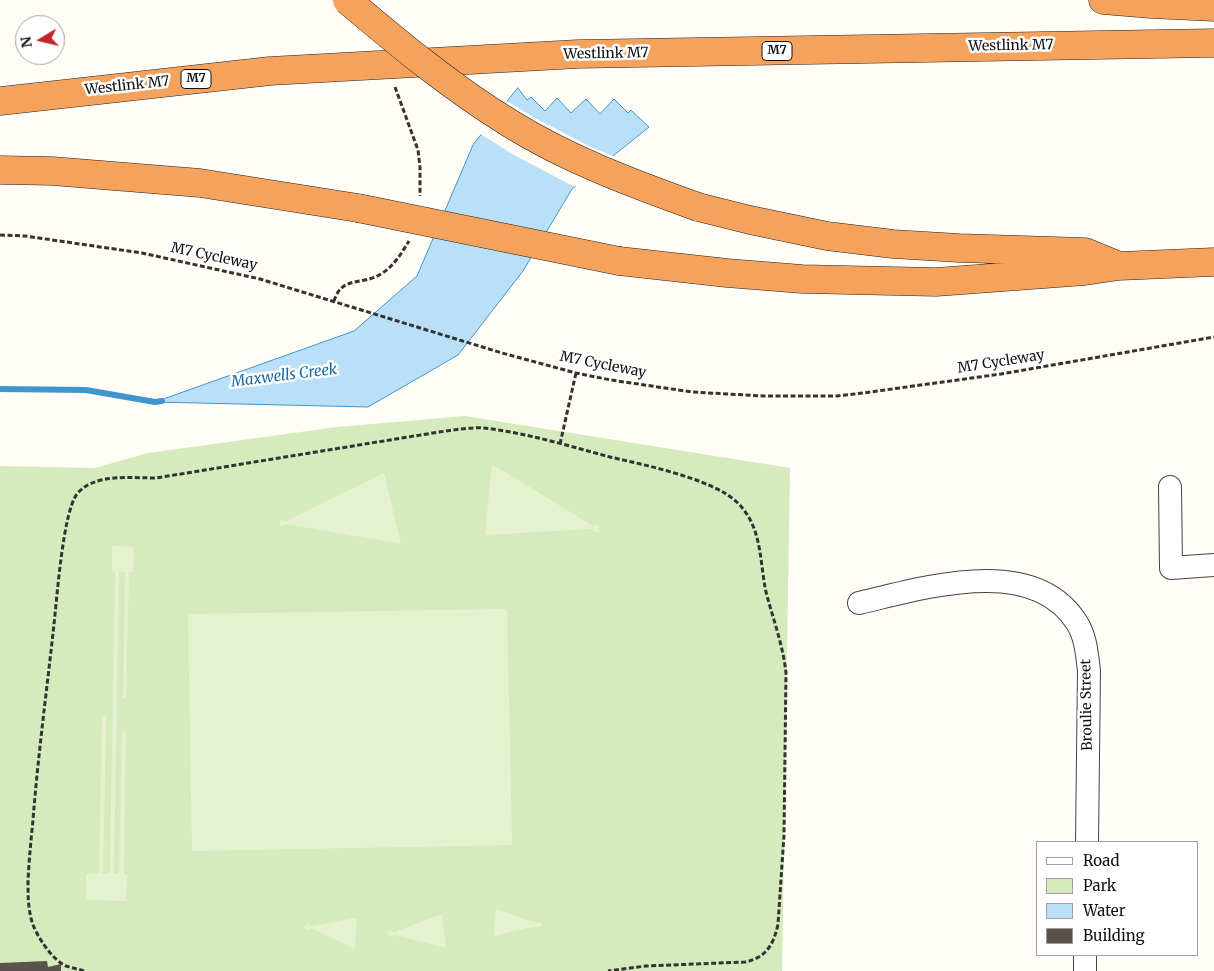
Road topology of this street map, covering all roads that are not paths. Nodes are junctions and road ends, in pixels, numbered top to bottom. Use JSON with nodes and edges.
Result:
{"nodes":[{"id":1,"x":347,"y":0,"type":"edge"},
{"id":2,"x":1104,"y":0,"type":"edge"},
{"id":3,"x":1214,"y":7,"type":"edge"},
{"id":4,"x":1214,"y":43,"type":"edge"},
{"id":5,"x":0,"y":101,"type":"edge"},
{"id":6,"x":0,"y":170,"type":"edge"},
{"id":7,"x":1214,"y":262,"type":"edge"},
{"id":8,"x":1119,"y":266,"type":"junction"},
{"id":9,"x":1170,"y":487,"type":"dead end"},
{"id":10,"x":1214,"y":564,"type":"edge"},
{"id":11,"x":859,"y":603,"type":"dead end"},
{"id":12,"x":1086,"y":841,"type":"edge"},
{"id":13,"x":1085,"y":956,"type":"edge"},
{"id":14,"x":1085,"y":971,"type":"edge"}],
"edges":[{"from":1,"to":8,"type":"highway","bridge":true},
{"from":2,"to":3,"type":"highway"},
{"from":4,"to":5,"type":"highway","name":"Westlink M7","number":"M7"},
{"from":6,"to":8,"type":"highway","bridge":true},
{"from":7,"to":8,"type":"highway"},
{"from":9,"to":10,"type":"street"},
{"from":11,"to":12,"type":"street","name":"Broulie Street"},
{"from":13,"to":14,"type":"street"}]}
